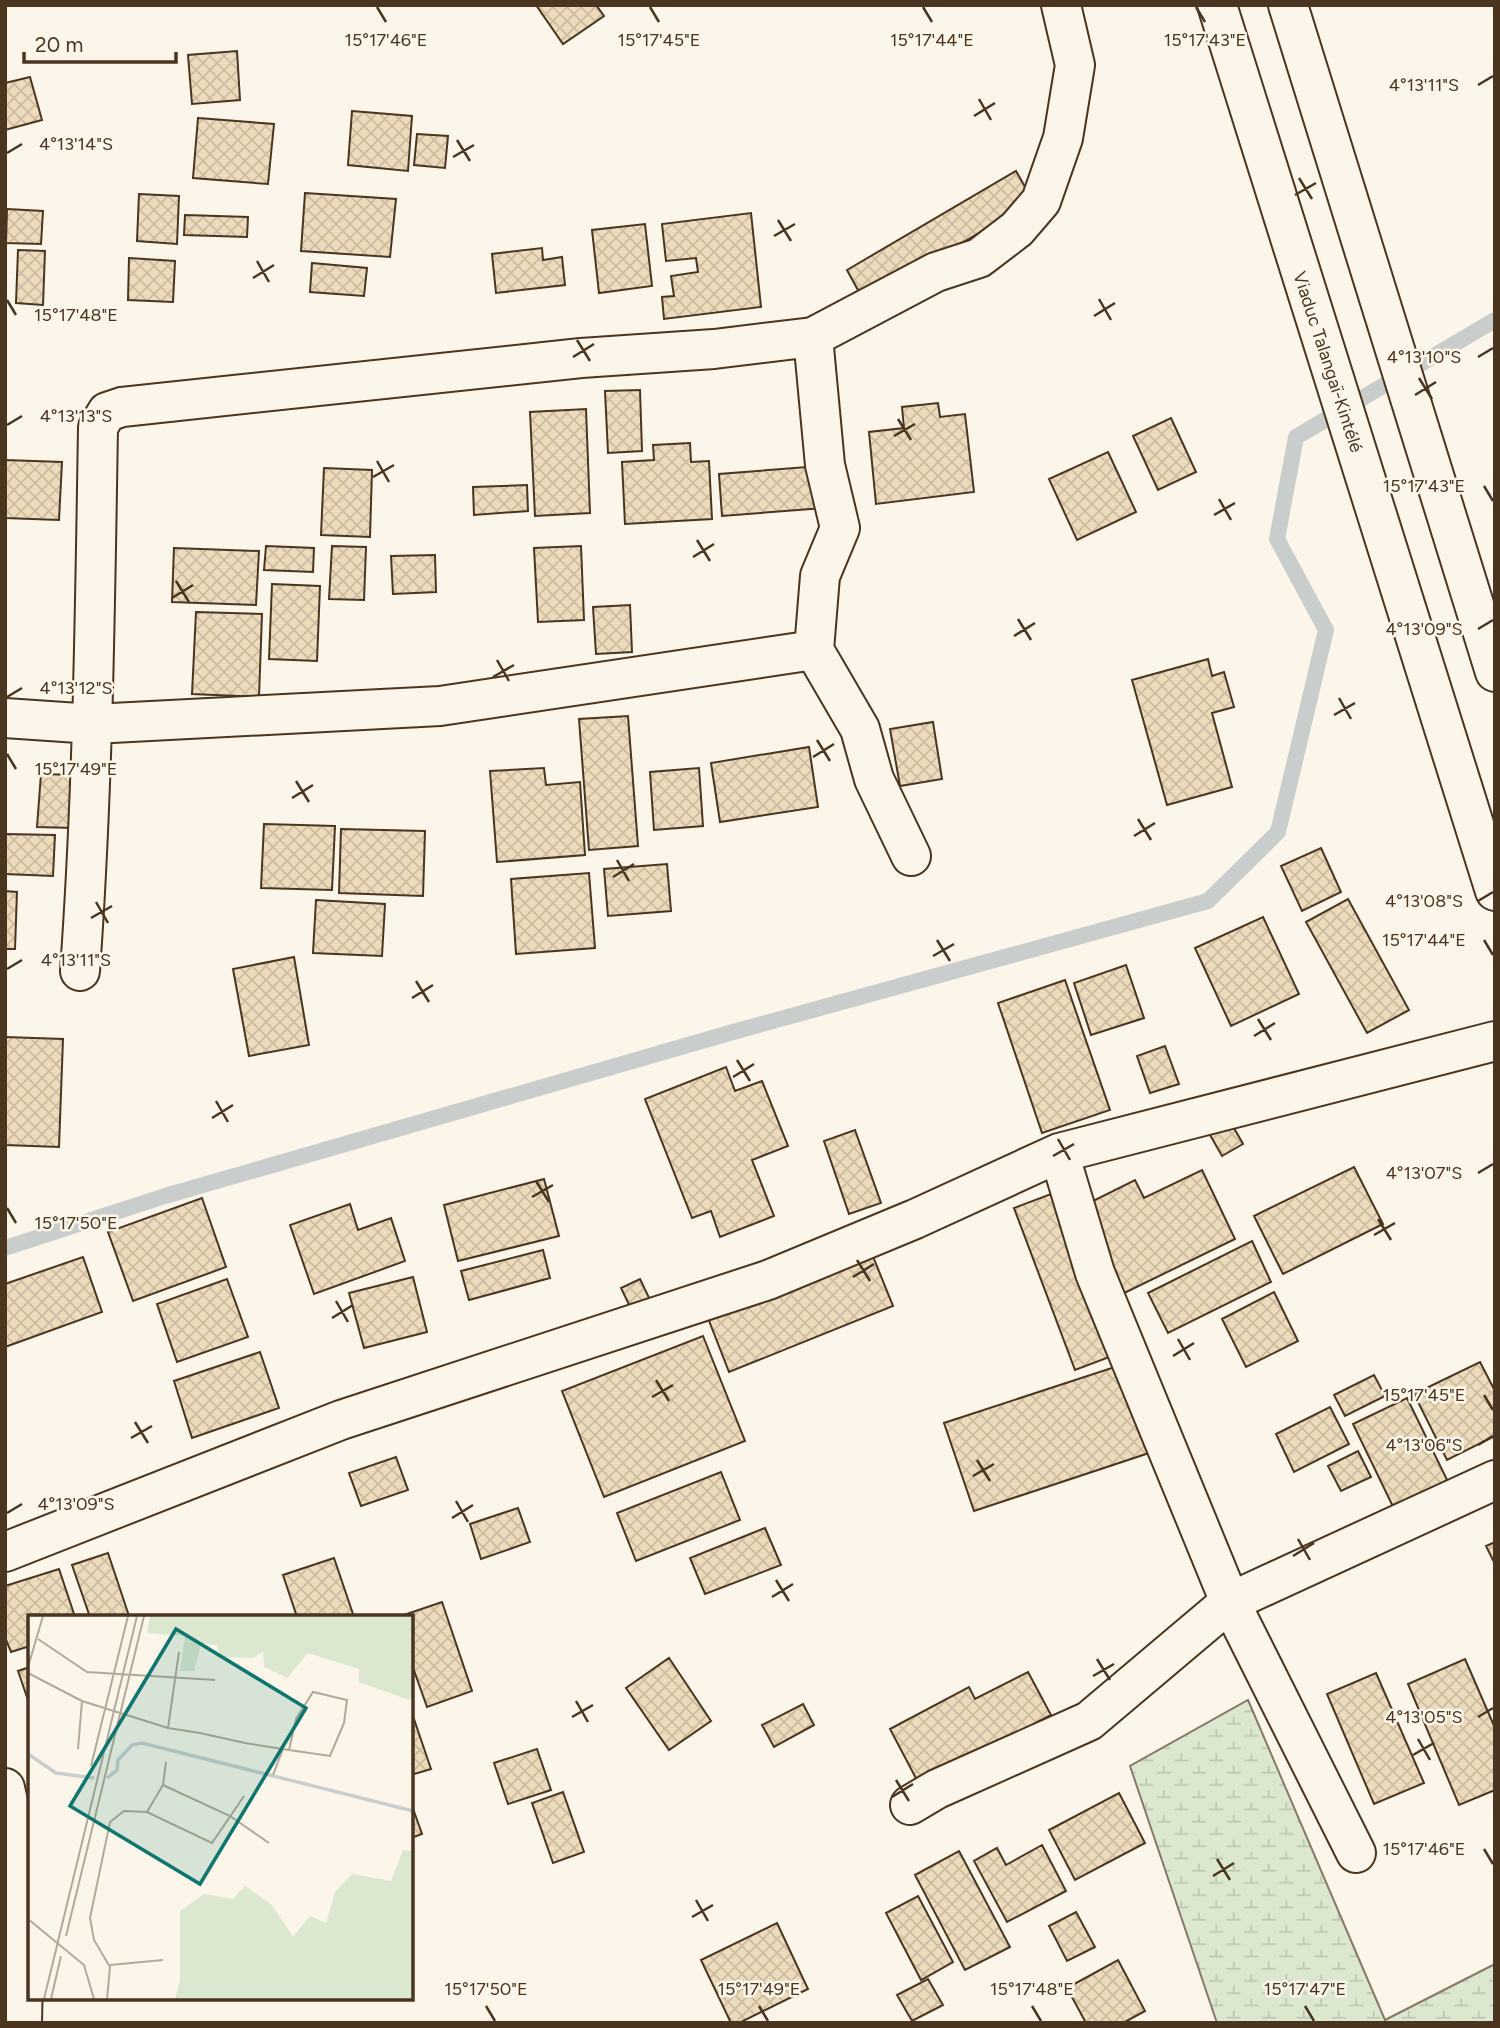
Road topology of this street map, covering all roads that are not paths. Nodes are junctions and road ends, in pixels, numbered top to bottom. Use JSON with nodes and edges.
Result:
{"nodes":[{"id":1,"x":1061,"y":5,"type":"edge"},
{"id":2,"x":1217,"y":5,"type":"edge"},
{"id":3,"x":1288,"y":5,"type":"edge"},
{"id":4,"x":813,"y":337,"type":"junction"},
{"id":5,"x":814,"y":650,"type":"junction"},
{"id":6,"x":1495,"y":672,"type":"edge"},
{"id":7,"x":5,"y":718,"type":"edge"},
{"id":8,"x":93,"y":724,"type":"junction"},
{"id":9,"x":911,"y":856,"type":"dead end"},
{"id":10,"x":1495,"y":891,"type":"edge"},
{"id":11,"x":80,"y":971,"type":"dead end"},
{"id":12,"x":1495,"y":1041,"type":"edge"},
{"id":13,"x":1059,"y":1153,"type":"junction"},
{"id":14,"x":1495,"y":1480,"type":"edge"},
{"id":15,"x":5,"y":1552,"type":"edge"},
{"id":16,"x":1230,"y":1602,"type":"junction"},
{"id":17,"x":5,"y":1788,"type":"edge"},
{"id":18,"x":910,"y":1805,"type":"dead end"},
{"id":19,"x":1356,"y":1853,"type":"dead end"},
{"id":20,"x":22,"y":2023,"type":"edge"}],
"edges":[{"from":1,"to":4,"type":"main road"},
{"from":2,"to":10,"type":"main road","name":"Viaduc Talangaï-Kintélé"},
{"from":3,"to":6,"type":"main road"},
{"from":4,"to":5,"type":"main road"},
{"from":4,"to":8,"type":"main road"},
{"from":5,"to":8,"type":"main road"},
{"from":5,"to":9,"type":"main road"},
{"from":7,"to":8,"type":"main road"},
{"from":8,"to":11,"type":"main road"},
{"from":12,"to":13,"type":"main road"},
{"from":13,"to":15,"type":"main road"},
{"from":13,"to":16,"type":"main road"},
{"from":14,"to":16,"type":"main road"},
{"from":16,"to":18,"type":"main road"},
{"from":16,"to":19,"type":"main road"},
{"from":17,"to":20,"type":"main road"}]}
